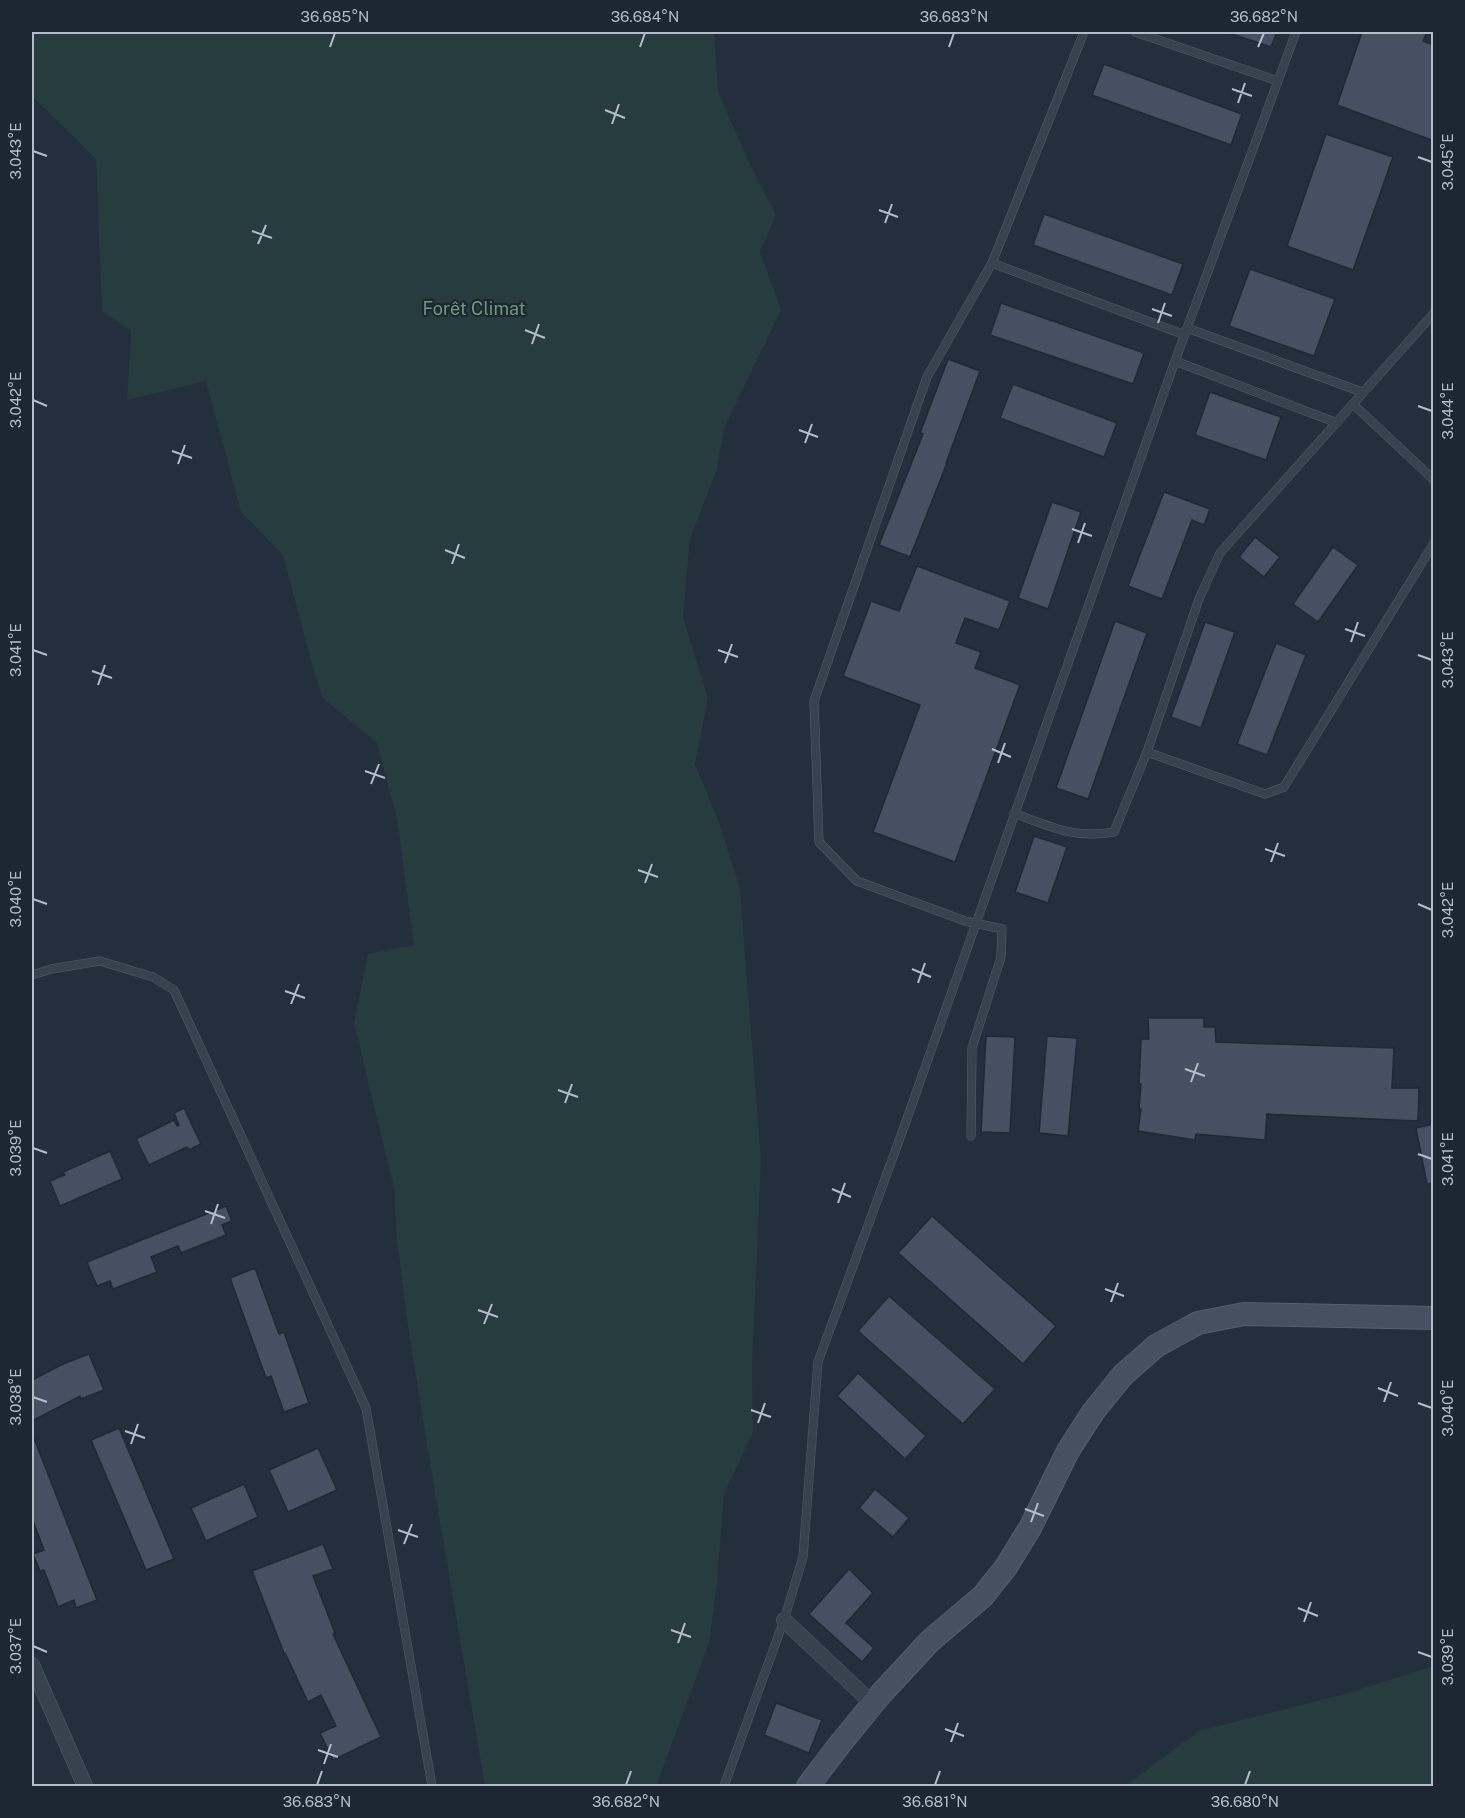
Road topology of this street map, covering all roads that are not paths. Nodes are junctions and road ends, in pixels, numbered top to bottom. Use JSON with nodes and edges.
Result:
{"nodes":[{"id":1,"x":1084,"y":32,"type":"edge"},
{"id":2,"x":1136,"y":32,"type":"edge"},
{"id":3,"x":1296,"y":32,"type":"edge"},
{"id":4,"x":1278,"y":81,"type":"junction"},
{"id":5,"x":992,"y":263,"type":"junction"},
{"id":6,"x":1434,"y":313,"type":"edge"},
{"id":7,"x":1186,"y":332,"type":"junction"},
{"id":8,"x":1175,"y":361,"type":"junction"},
{"id":9,"x":1362,"y":392,"type":"junction"},
{"id":10,"x":1354,"y":405,"type":"junction"},
{"id":11,"x":1337,"y":423,"type":"junction"},
{"id":12,"x":1434,"y":480,"type":"edge"},
{"id":13,"x":1434,"y":543,"type":"edge"},
{"id":14,"x":1147,"y":752,"type":"junction"},
{"id":15,"x":1014,"y":813,"type":"junction"},
{"id":16,"x":976,"y":923,"type":"junction"},
{"id":17,"x":32,"y":975,"type":"edge"},
{"id":18,"x":971,"y":1136,"type":"dead end"},
{"id":19,"x":1434,"y":1318,"type":"edge"},
{"id":20,"x":784,"y":1620,"type":"junction"},
{"id":21,"x":32,"y":1665,"type":"edge"},
{"id":22,"x":873,"y":1704,"type":"junction"},
{"id":23,"x":86,"y":1786,"type":"edge"},
{"id":24,"x":432,"y":1786,"type":"edge"},
{"id":25,"x":724,"y":1786,"type":"edge"},
{"id":26,"x":808,"y":1786,"type":"edge"}],
"edges":[{"from":1,"to":5,"type":"lane"},
{"from":2,"to":4,"type":"lane"},
{"from":3,"to":4,"type":"lane"},
{"from":4,"to":7,"type":"lane"},
{"from":5,"to":7,"type":"lane"},
{"from":5,"to":16,"type":"lane"},
{"from":6,"to":9,"type":"lane"},
{"from":7,"to":8,"type":"lane"},
{"from":7,"to":9,"type":"lane"},
{"from":8,"to":11,"type":"lane"},
{"from":8,"to":15,"type":"lane"},
{"from":9,"to":10,"type":"lane"},
{"from":10,"to":11,"type":"lane"},
{"from":10,"to":12,"type":"lane"},
{"from":11,"to":14,"type":"lane"},
{"from":13,"to":14,"type":"lane"},
{"from":14,"to":15,"type":"lane"},
{"from":15,"to":16,"type":"lane"},
{"from":16,"to":18,"type":"lane"},
{"from":16,"to":20,"type":"lane"},
{"from":17,"to":24,"type":"lane"},
{"from":19,"to":22,"type":"main road"},
{"from":20,"to":22,"type":"street"},
{"from":20,"to":25,"type":"lane"},
{"from":21,"to":23,"type":"street"},
{"from":22,"to":26,"type":"main road"}]}
